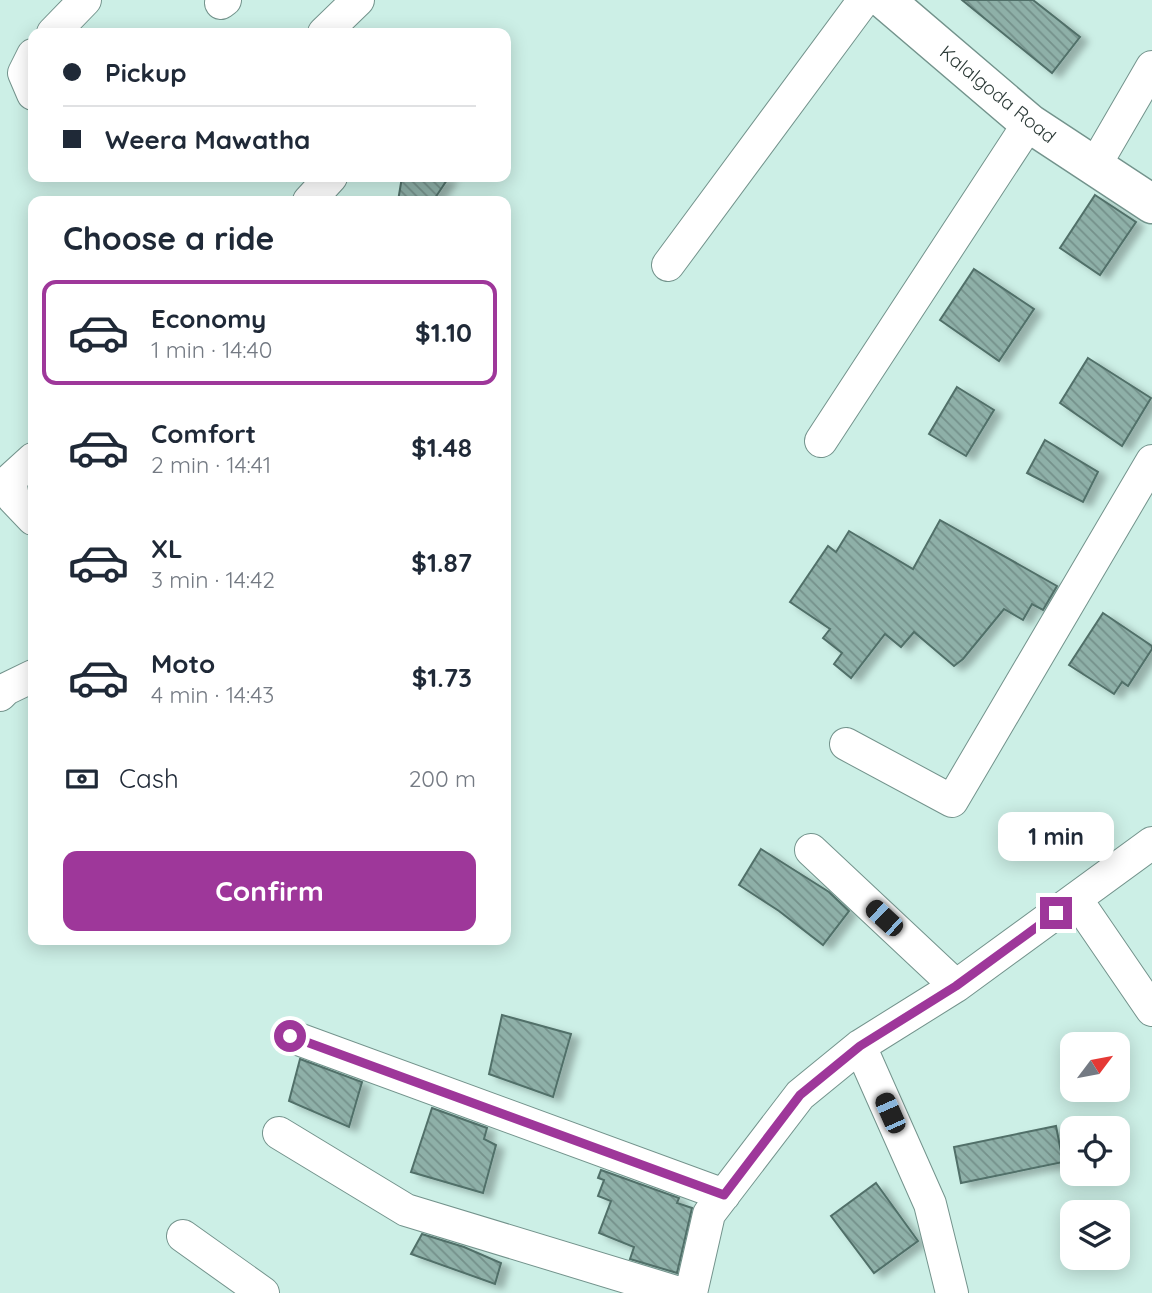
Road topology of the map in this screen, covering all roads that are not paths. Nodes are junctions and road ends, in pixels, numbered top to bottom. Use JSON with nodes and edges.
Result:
{"nodes":[{"id":1,"x":85,"y":0,"type":"edge"},
{"id":2,"x":358,"y":0,"type":"edge"},
{"id":3,"x":864,"y":0,"type":"edge"},
{"id":4,"x":885,"y":0,"type":"edge"},
{"id":5,"x":58,"y":28,"type":"edge"},
{"id":6,"x":329,"y":28,"type":"edge"},
{"id":7,"x":28,"y":65,"type":"edge"},
{"id":8,"x":1152,"y":67,"type":"edge"},
{"id":9,"x":28,"y":82,"type":"edge"},
{"id":10,"x":1029,"y":123,"type":"junction"},
{"id":11,"x":1094,"y":167,"type":"junction"},
{"id":12,"x":326,"y":182,"type":"edge"},
{"id":13,"x":314,"y":196,"type":"edge"},
{"id":14,"x":1152,"y":204,"type":"edge"},
{"id":15,"x":668,"y":265,"type":"dead end"},
{"id":16,"x":821,"y":441,"type":"dead end"},
{"id":17,"x":1152,"y":461,"type":"edge"},
{"id":18,"x":28,"y":464,"type":"edge"},
{"id":19,"x":28,"y":514,"type":"edge"},
{"id":20,"x":28,"y":678,"type":"edge"},
{"id":21,"x":0,"y":695,"type":"edge"},
{"id":22,"x":846,"y":744,"type":"dead end"},
{"id":23,"x":1152,"y":843,"type":"edge"},
{"id":24,"x":811,"y":850,"type":"dead end"},
{"id":25,"x":1076,"y":899,"type":"junction"},
{"id":26,"x":956,"y":986,"type":"junction"},
{"id":27,"x":1152,"y":1010,"type":"edge"},
{"id":28,"x":290,"y":1036,"type":"dead end"},
{"id":29,"x":860,"y":1046,"type":"junction"},
{"id":30,"x":279,"y":1133,"type":"dead end"},
{"id":31,"x":724,"y":1195,"type":"junction"},
{"id":32,"x":184,"y":1236,"type":"dead end"},
{"id":33,"x":262,"y":1293,"type":"edge"},
{"id":34,"x":679,"y":1293,"type":"edge"},
{"id":35,"x":691,"y":1293,"type":"edge"},
{"id":36,"x":951,"y":1293,"type":"edge"}],
"edges":[{"from":1,"to":5,"type":"street"},
{"from":2,"to":6,"type":"street"},
{"from":3,"to":15,"type":"street"},
{"from":4,"to":10,"type":"street","name":"Kalalgoda Road"},
{"from":7,"to":9,"type":"street"},
{"from":8,"to":11,"type":"street"},
{"from":10,"to":11,"type":"street","name":"Kalalgoda Road"},
{"from":10,"to":16,"type":"street"},
{"from":11,"to":14,"type":"street","name":"Kalalgoda Road"},
{"from":12,"to":13,"type":"street"},
{"from":17,"to":22,"type":"street"},
{"from":18,"to":19,"type":"street"},
{"from":20,"to":21,"type":"street"},
{"from":23,"to":25,"type":"street"},
{"from":24,"to":26,"type":"street"},
{"from":25,"to":26,"type":"street"},
{"from":25,"to":27,"type":"street"},
{"from":26,"to":29,"type":"street"},
{"from":28,"to":31,"type":"street"},
{"from":29,"to":31,"type":"street"},
{"from":29,"to":36,"type":"street"},
{"from":30,"to":34,"type":"street"},
{"from":31,"to":35,"type":"street"},
{"from":32,"to":33,"type":"street"}]}
